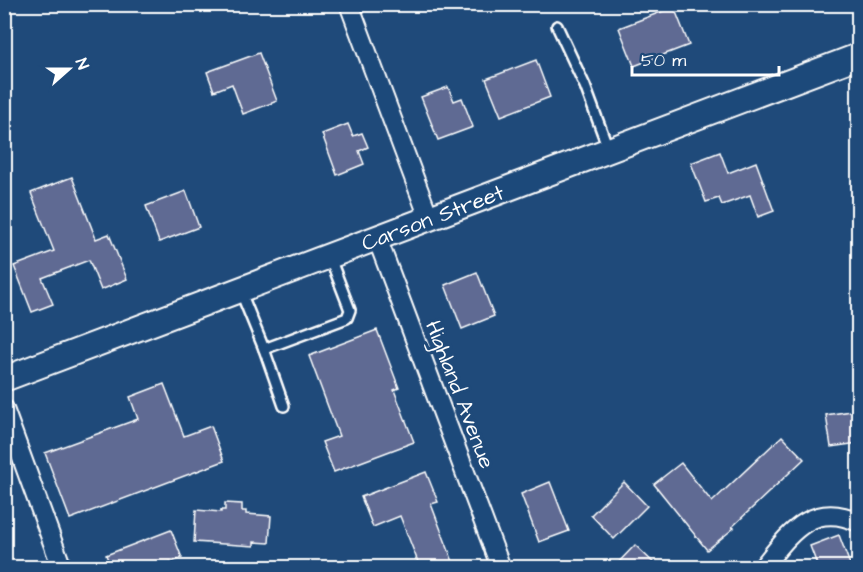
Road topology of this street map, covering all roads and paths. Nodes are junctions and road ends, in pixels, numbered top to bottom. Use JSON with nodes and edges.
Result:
{"nodes":[{"id":1,"x":349,"y":4,"type":"edge"},
{"id":2,"x":557,"y":26,"type":"dead end"},
{"id":3,"x":858,"y":56,"type":"edge"},
{"id":4,"x":609,"y":151,"type":"junction"},
{"id":5,"x":429,"y":218,"type":"junction"},
{"id":6,"x":376,"y":238,"type":"junction"},
{"id":7,"x":329,"y":256,"type":"junction"},
{"id":8,"x":240,"y":290,"type":"junction"},
{"id":9,"x":264,"y":349,"type":"junction"},
{"id":10,"x":4,"y":379,"type":"edge"},
{"id":11,"x":284,"y":406,"type":"dead end"},
{"id":12,"x":4,"y":410,"type":"edge"},
{"id":13,"x":858,"y":522,"type":"edge"},
{"id":14,"x":62,"y":567,"type":"edge"},
{"id":15,"x":501,"y":567,"type":"edge"},
{"id":16,"x":762,"y":567,"type":"edge"}],
"edges":[{"from":1,"to":5,"type":"street"},
{"from":2,"to":4,"type":"lane"},
{"from":3,"to":4,"type":"street","name":"Carson Street"},
{"from":4,"to":5,"type":"street","name":"Carson Street"},
{"from":5,"to":6,"type":"street","name":"Carson Street"},
{"from":6,"to":7,"type":"street","name":"Carson Street"},
{"from":6,"to":15,"type":"street","name":"Highland Avenue"},
{"from":7,"to":8,"type":"street","name":"Carson Street"},
{"from":7,"to":9,"type":"lane"},
{"from":8,"to":9,"type":"lane"},
{"from":8,"to":10,"type":"street","name":"Carson Street"},
{"from":9,"to":11,"type":"lane"},
{"from":12,"to":14,"type":"street"},
{"from":13,"to":16,"type":"street"}]}
